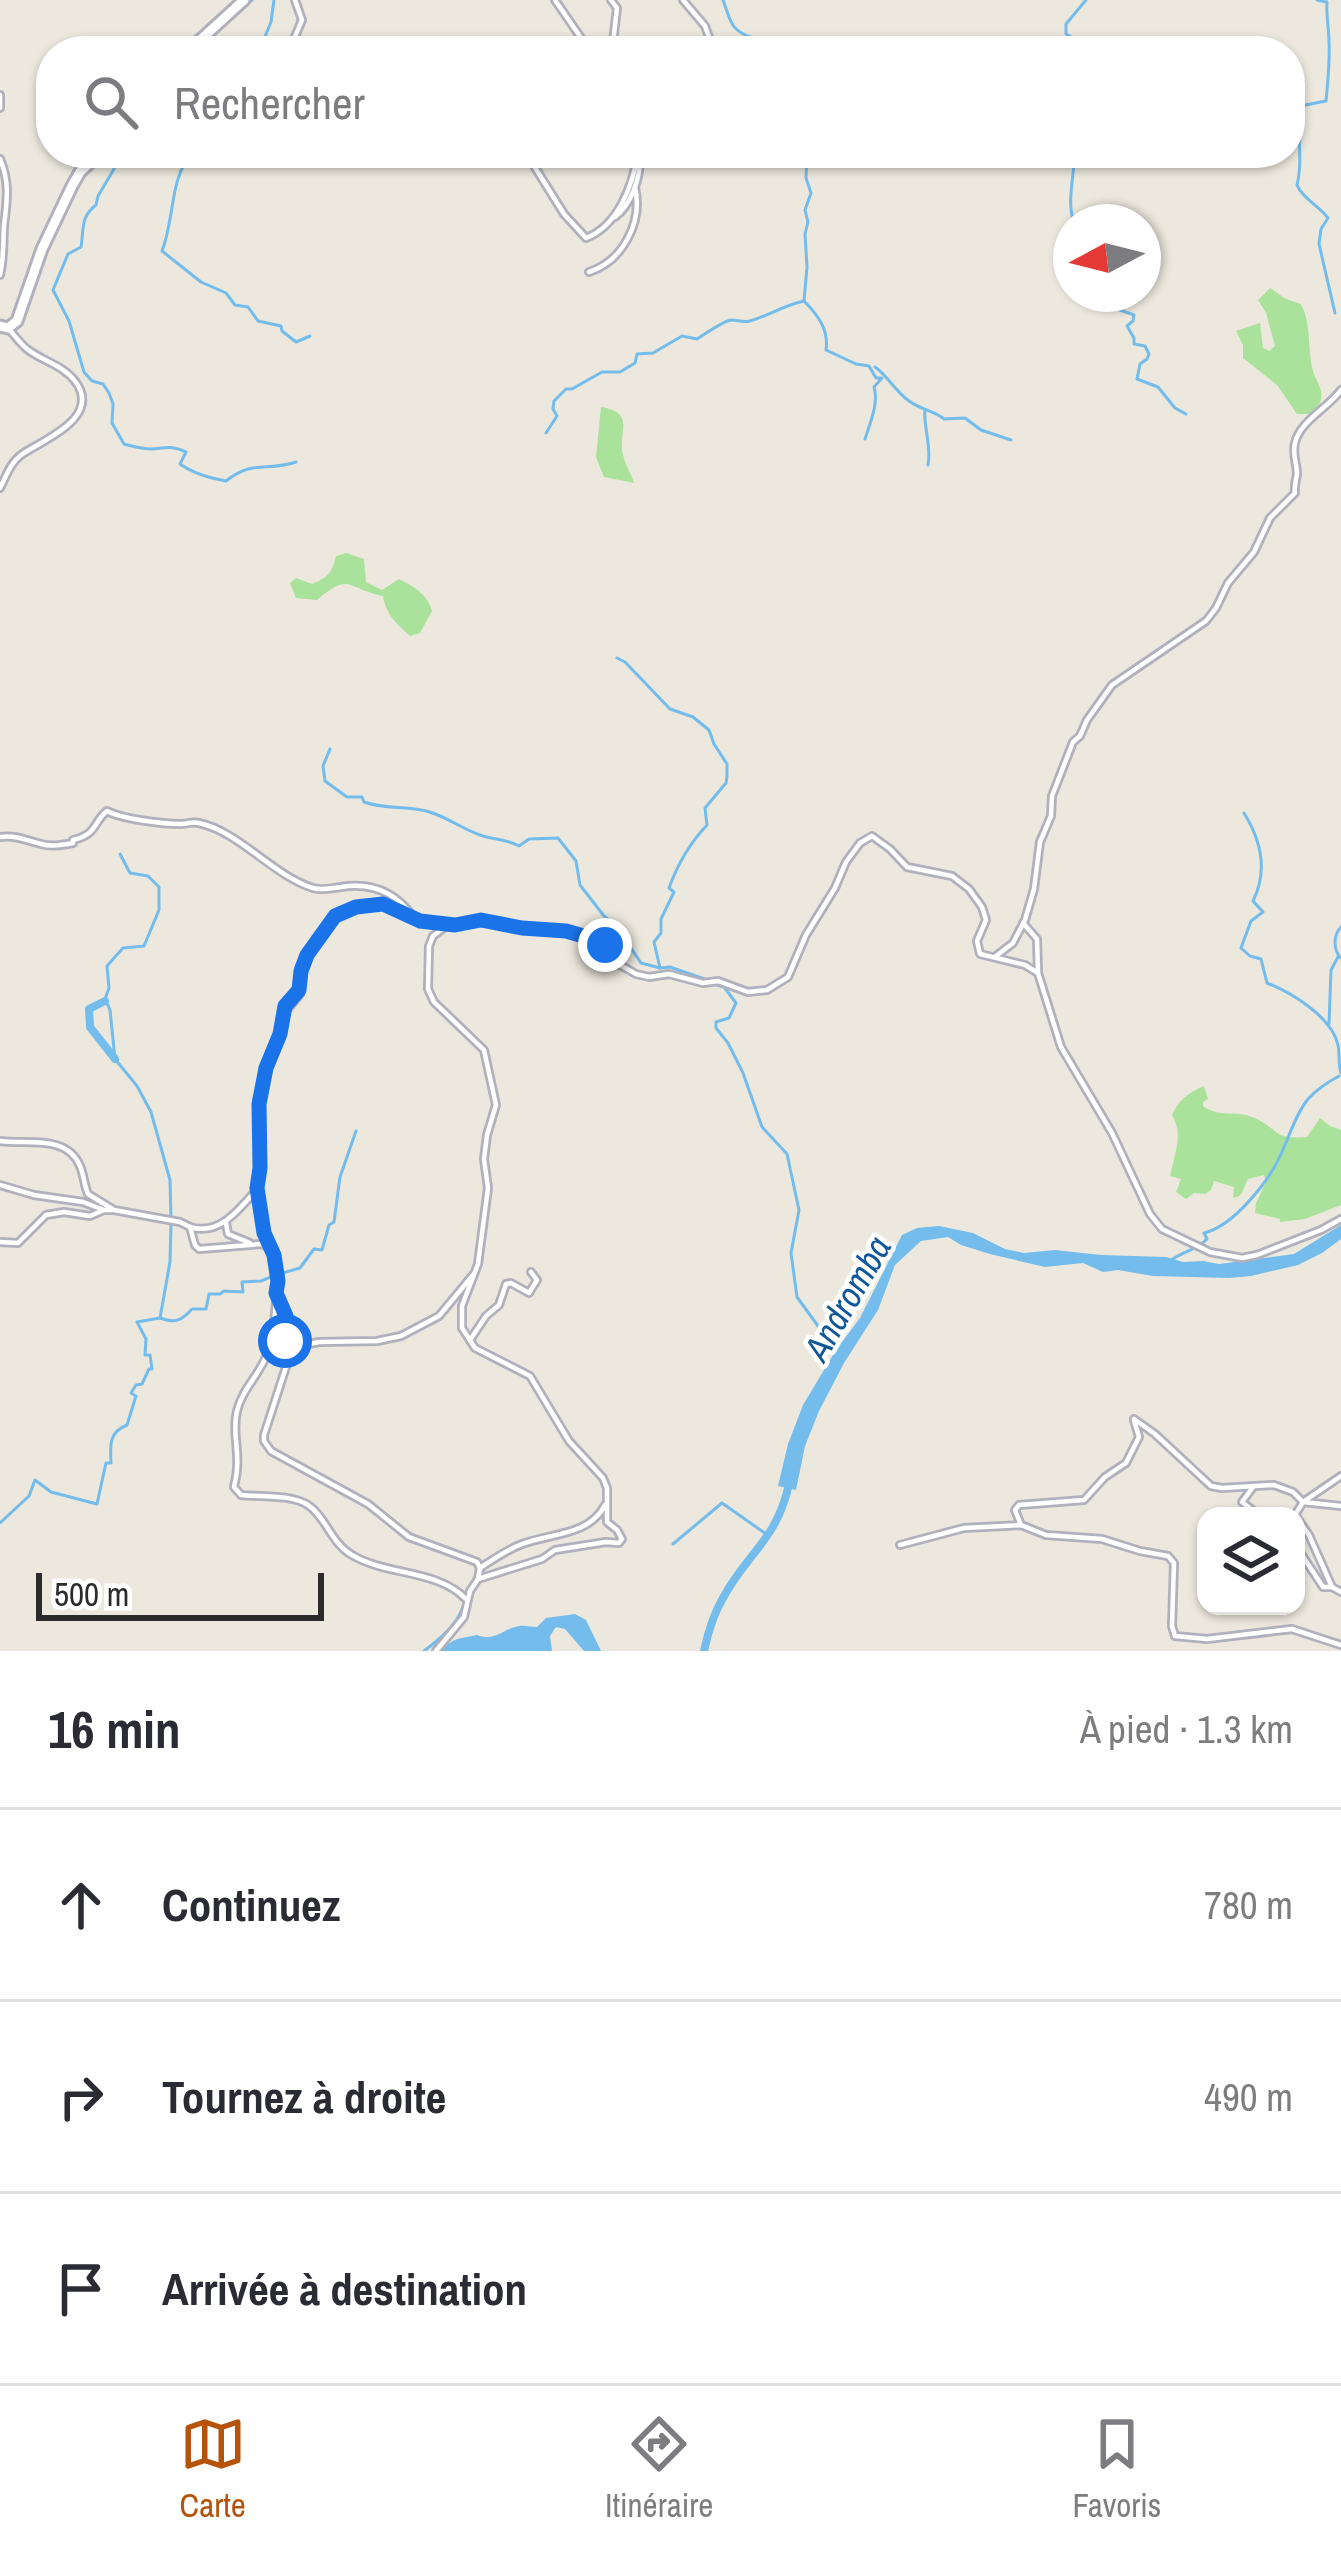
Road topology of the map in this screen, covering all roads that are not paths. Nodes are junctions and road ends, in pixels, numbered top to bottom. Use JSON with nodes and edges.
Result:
{"nodes":[{"id":1,"x":244,"y":0,"type":"edge"},
{"id":2,"x":296,"y":0,"type":"edge"},
{"id":3,"x":555,"y":0,"type":"edge"},
{"id":4,"x":611,"y":0,"type":"edge"},
{"id":5,"x":683,"y":0,"type":"edge"},
{"id":6,"x":204,"y":36,"type":"edge"},
{"id":7,"x":296,"y":36,"type":"edge"},
{"id":8,"x":580,"y":36,"type":"edge"},
{"id":9,"x":614,"y":36,"type":"edge"},
{"id":10,"x":709,"y":36,"type":"edge"},
{"id":11,"x":0,"y":95,"type":"edge"},
{"id":12,"x":0,"y":108,"type":"edge"},
{"id":13,"x":0,"y":158,"type":"edge"},
{"id":14,"x":84,"y":168,"type":"edge"},
{"id":15,"x":535,"y":168,"type":"edge"},
{"id":16,"x":635,"y":168,"type":"edge"},
{"id":17,"x":640,"y":168,"type":"edge"},
{"id":18,"x":635,"y":187,"type":"junction"},
{"id":19,"x":615,"y":218,"type":"junction"},
{"id":20,"x":589,"y":272,"type":"dead end"},
{"id":21,"x":0,"y":275,"type":"edge"},
{"id":22,"x":4,"y":327,"type":"edge"},
{"id":23,"x":1341,"y":390,"type":"edge"},
{"id":24,"x":0,"y":488,"type":"edge"},
{"id":25,"x":0,"y":837,"type":"edge"},
{"id":26,"x":414,"y":918,"type":"junction"},
{"id":27,"x":1023,"y":923,"type":"junction"},
{"id":28,"x":448,"y":924,"type":"junction"},
{"id":29,"x":995,"y":957,"type":"junction"},
{"id":30,"x":1038,"y":973,"type":"junction"},
{"id":31,"x":0,"y":1142,"type":"edge"},
{"id":32,"x":0,"y":1185,"type":"edge"},
{"id":33,"x":257,"y":1188,"type":"junction"},
{"id":34,"x":104,"y":1210,"type":"junction"},
{"id":35,"x":114,"y":1210,"type":"junction"},
{"id":36,"x":228,"y":1220,"type":"junction"},
{"id":37,"x":1341,"y":1220,"type":"edge"},
{"id":38,"x":190,"y":1227,"type":"junction"},
{"id":39,"x":0,"y":1243,"type":"edge"},
{"id":40,"x":256,"y":1244,"type":"junction"},
{"id":41,"x":269,"y":1248,"type":"junction"},
{"id":42,"x":532,"y":1272,"type":"dead end"},
{"id":43,"x":475,"y":1274,"type":"junction"},
{"id":44,"x":276,"y":1293,"type":"junction"},
{"id":45,"x":287,"y":1334,"type":"junction"},
{"id":46,"x":470,"y":1340,"type":"junction"},
{"id":47,"x":1341,"y":1476,"type":"edge"},
{"id":48,"x":1253,"y":1486,"type":"junction"},
{"id":49,"x":607,"y":1501,"type":"junction"},
{"id":50,"x":1303,"y":1502,"type":"junction"},
{"id":51,"x":1341,"y":1506,"type":"edge"},
{"id":52,"x":1248,"y":1507,"type":"edge"},
{"id":53,"x":1021,"y":1525,"type":"junction"},
{"id":54,"x":899,"y":1545,"type":"dead end"},
{"id":55,"x":1305,"y":1560,"type":"edge"},
{"id":56,"x":480,"y":1568,"type":"junction"},
{"id":57,"x":478,"y":1579,"type":"junction"},
{"id":58,"x":1332,"y":1587,"type":"junction"},
{"id":59,"x":1341,"y":1592,"type":"edge"},
{"id":60,"x":467,"y":1600,"type":"junction"},
{"id":61,"x":1341,"y":1645,"type":"edge"},
{"id":62,"x":436,"y":1651,"type":"edge"}],
"edges":[{"from":1,"to":6,"type":"street"},
{"from":2,"to":7,"type":"street"},
{"from":3,"to":8,"type":"street"},
{"from":4,"to":9,"type":"street"},
{"from":5,"to":10,"type":"street"},
{"from":11,"to":12,"type":"street"},
{"from":13,"to":21,"type":"street"},
{"from":14,"to":22,"type":"street"},
{"from":15,"to":19,"type":"street"},
{"from":16,"to":19,"type":"street"},
{"from":17,"to":18,"type":"street"},
{"from":18,"to":19,"type":"street"},
{"from":18,"to":20,"type":"street"},
{"from":22,"to":24,"type":"street"},
{"from":23,"to":27,"type":"street"},
{"from":25,"to":26,"type":"street"},
{"from":26,"to":28,"type":"street"},
{"from":26,"to":33,"type":"street"},
{"from":27,"to":29,"type":"street"},
{"from":27,"to":30,"type":"street"},
{"from":28,"to":29,"type":"street"},
{"from":28,"to":43,"type":"street"},
{"from":29,"to":30,"type":"street"},
{"from":30,"to":37,"type":"street"},
{"from":31,"to":35,"type":"street"},
{"from":32,"to":34,"type":"street"},
{"from":33,"to":36,"type":"street"},
{"from":33,"to":41,"type":"street"},
{"from":34,"to":35,"type":"street"},
{"from":34,"to":39,"type":"street"},
{"from":35,"to":38,"type":"street"},
{"from":36,"to":38,"type":"street"},
{"from":36,"to":40,"type":"street"},
{"from":38,"to":40,"type":"street"},
{"from":40,"to":41,"type":"street"},
{"from":41,"to":44,"type":"street"},
{"from":42,"to":46,"type":"street"},
{"from":43,"to":45,"type":"street"},
{"from":43,"to":46,"type":"street"},
{"from":44,"to":45,"type":"street"},
{"from":44,"to":60,"type":"street"},
{"from":45,"to":56,"type":"street"},
{"from":46,"to":49,"type":"street"},
{"from":47,"to":50,"type":"street"},
{"from":48,"to":50,"type":"street"},
{"from":48,"to":52,"type":"street"},
{"from":48,"to":53,"type":"street"},
{"from":49,"to":56,"type":"street"},
{"from":49,"to":57,"type":"street"},
{"from":50,"to":51,"type":"street"},
{"from":50,"to":58,"type":"street"},
{"from":53,"to":54,"type":"street"},
{"from":53,"to":61,"type":"street"},
{"from":55,"to":58,"type":"street"},
{"from":56,"to":57,"type":"street"},
{"from":57,"to":60,"type":"street"},
{"from":58,"to":59,"type":"street"},
{"from":60,"to":62,"type":"street"}]}
